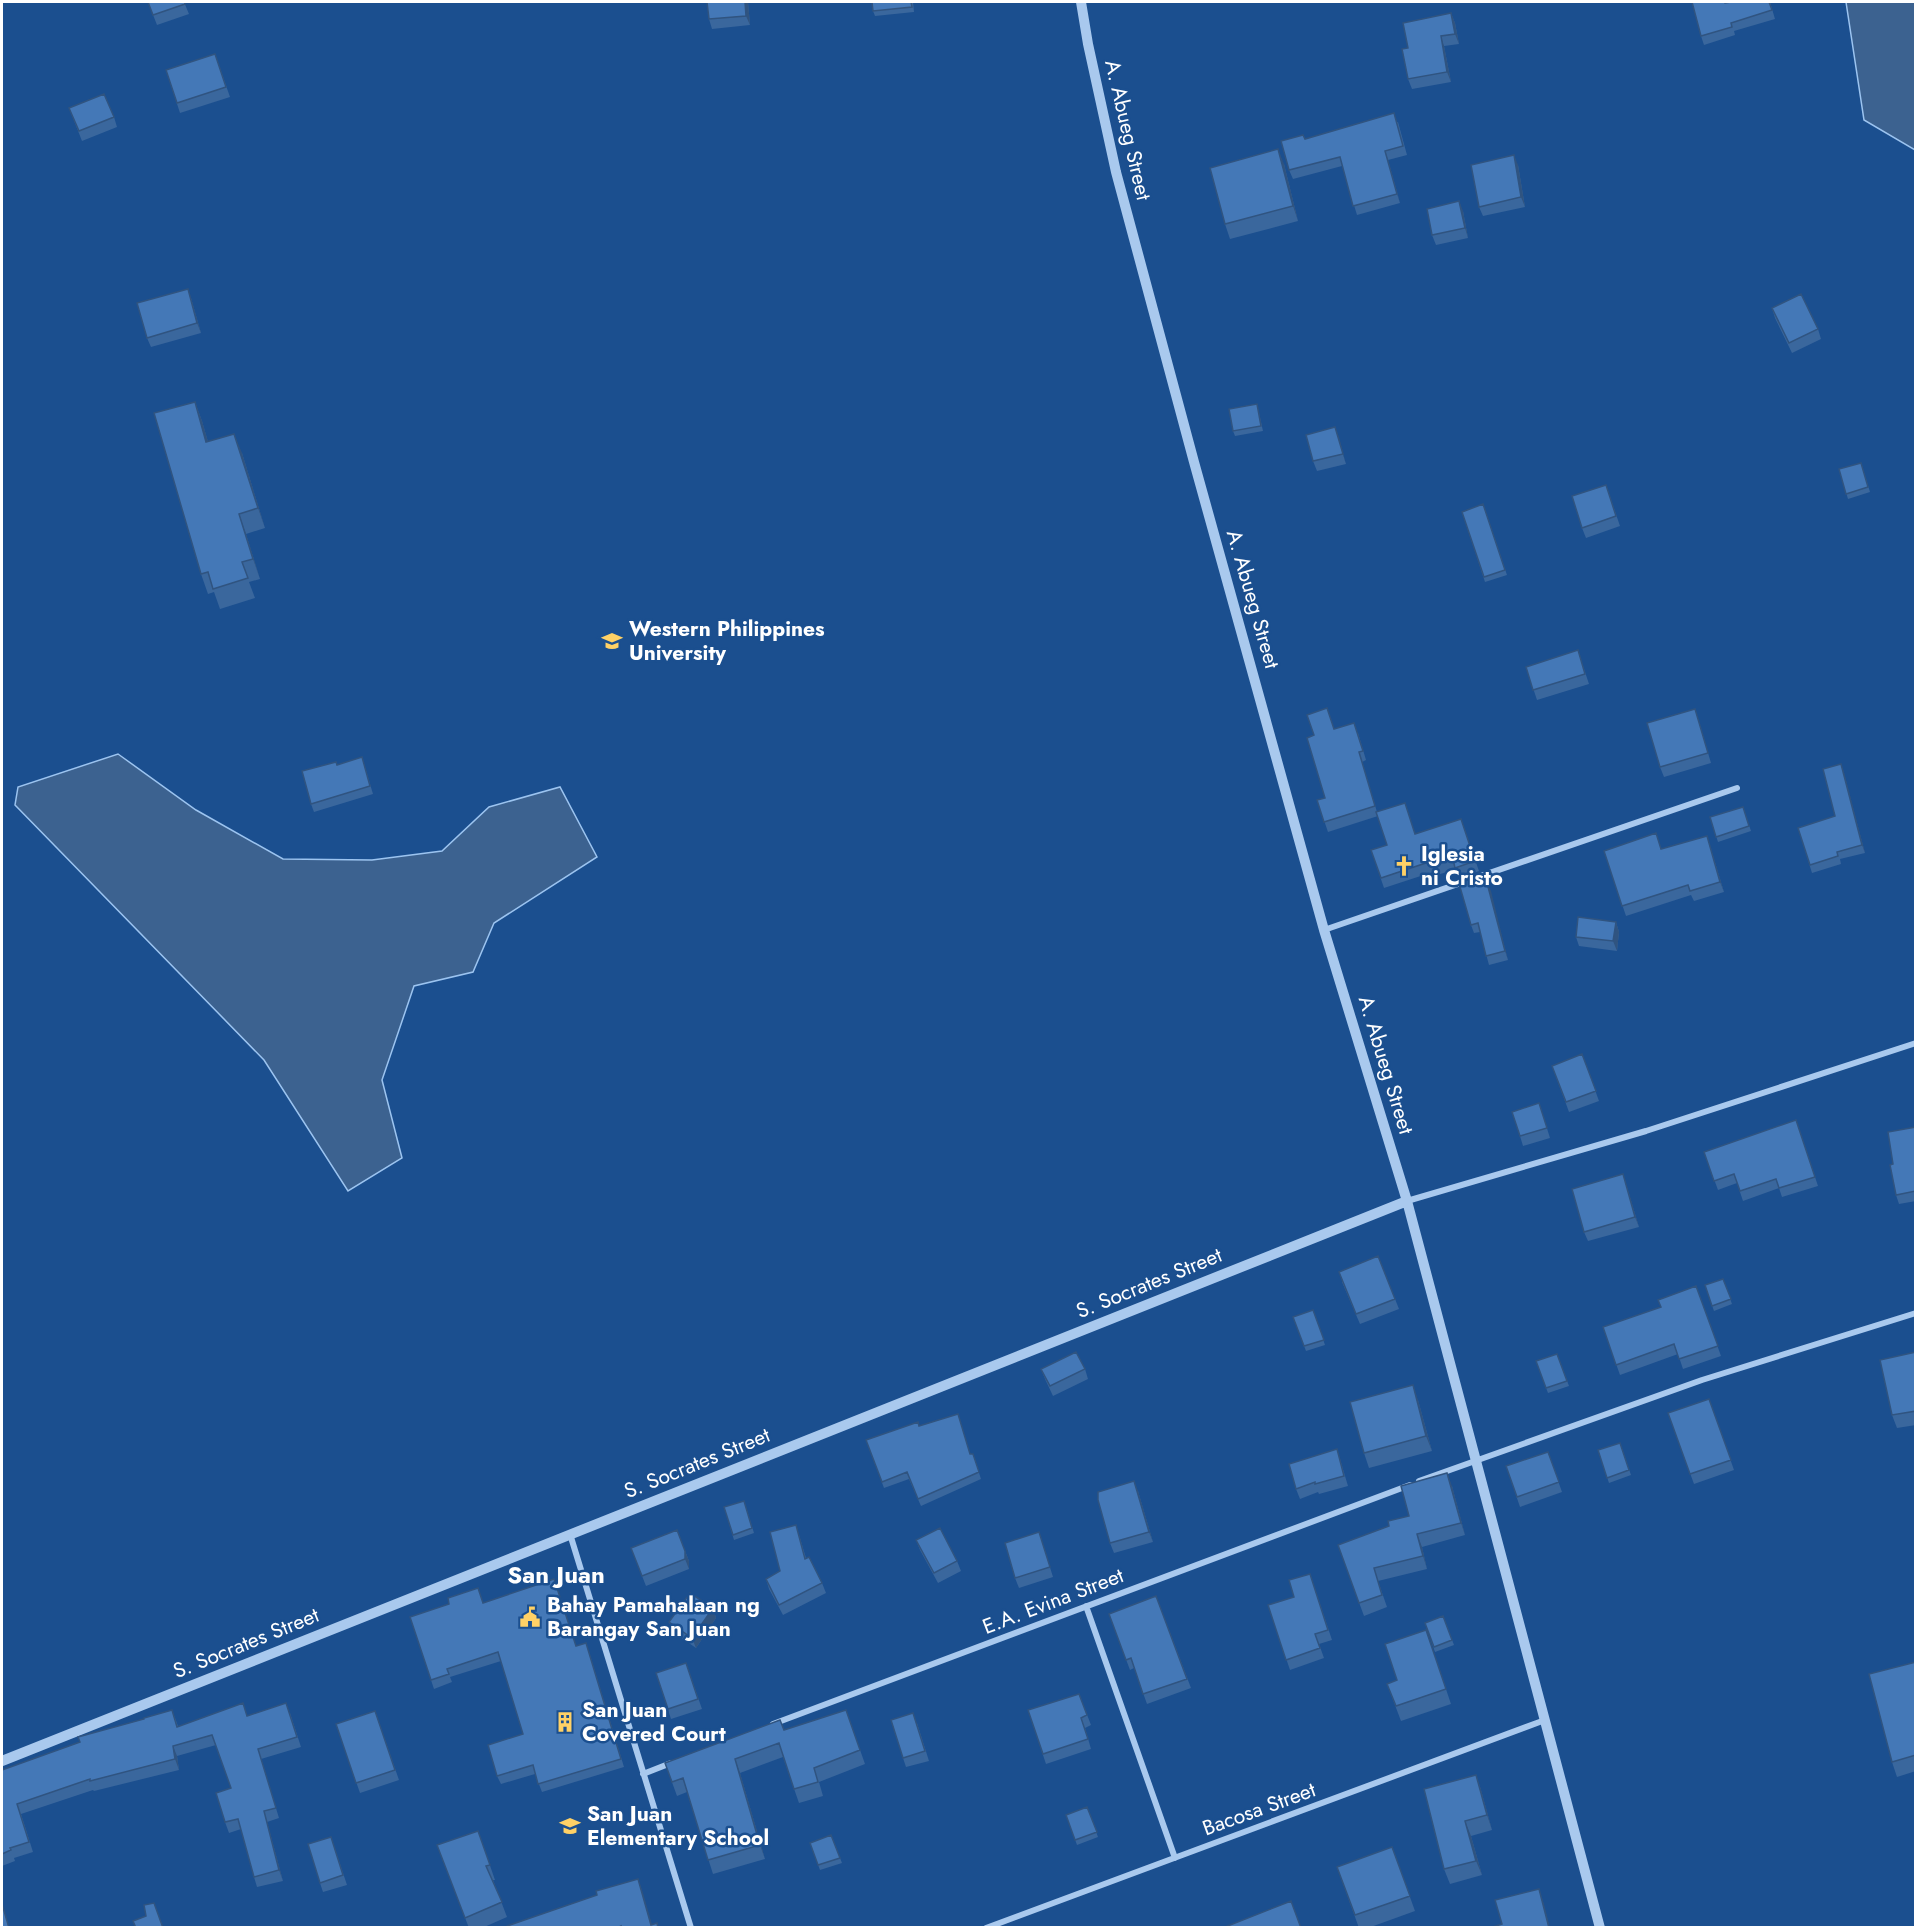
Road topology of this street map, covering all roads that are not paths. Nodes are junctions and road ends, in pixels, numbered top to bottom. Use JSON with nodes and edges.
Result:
{"nodes":[{"id":1,"x":1081,"y":2,"type":"edge"},
{"id":2,"x":1737,"y":788,"type":"dead end"},
{"id":3,"x":1324,"y":930,"type":"junction"},
{"id":4,"x":1916,"y":1043,"type":"edge"},
{"id":5,"x":1407,"y":1201,"type":"junction"},
{"id":6,"x":1916,"y":1313,"type":"edge"},
{"id":7,"x":1475,"y":1461,"type":"junction"},
{"id":8,"x":570,"y":1534,"type":"junction"},
{"id":9,"x":1086,"y":1606,"type":"junction"},
{"id":10,"x":1545,"y":1720,"type":"junction"},
{"id":11,"x":763,"y":1728,"type":"edge"},
{"id":12,"x":2,"y":1761,"type":"edge"},
{"id":13,"x":676,"y":1762,"type":"edge"},
{"id":14,"x":643,"y":1774,"type":"junction"},
{"id":15,"x":1175,"y":1858,"type":"junction"},
{"id":16,"x":691,"y":1928,"type":"edge"},
{"id":17,"x":986,"y":1928,"type":"edge"},
{"id":18,"x":1600,"y":1928,"type":"edge"}],
"edges":[{"from":1,"to":3,"type":"street","name":"A. Abueg Street"},
{"from":2,"to":3,"type":"street"},
{"from":3,"to":5,"type":"street","name":"A. Abueg Street"},
{"from":4,"to":5,"type":"street"},
{"from":5,"to":7,"type":"street","name":"A. Abueg Street"},
{"from":5,"to":8,"type":"street","name":"S. Socrates Street"},
{"from":6,"to":7,"type":"street","name":"E.A. Evina Street"},
{"from":7,"to":9,"type":"street","name":"E.A. Evina Street"},
{"from":7,"to":10,"type":"street","name":"A. Abueg Street"},
{"from":8,"to":12,"type":"street","name":"S. Socrates Street"},
{"from":8,"to":14,"type":"street"},
{"from":9,"to":11,"type":"street","name":"E.A. Evina Street"},
{"from":9,"to":15,"type":"street"},
{"from":10,"to":15,"type":"street","name":"Bacosa Street"},
{"from":10,"to":18,"type":"street","name":"A. Abueg Street"},
{"from":13,"to":14,"type":"street"},
{"from":14,"to":16,"type":"street"},
{"from":15,"to":17,"type":"street","name":"Bacosa Street"}]}
